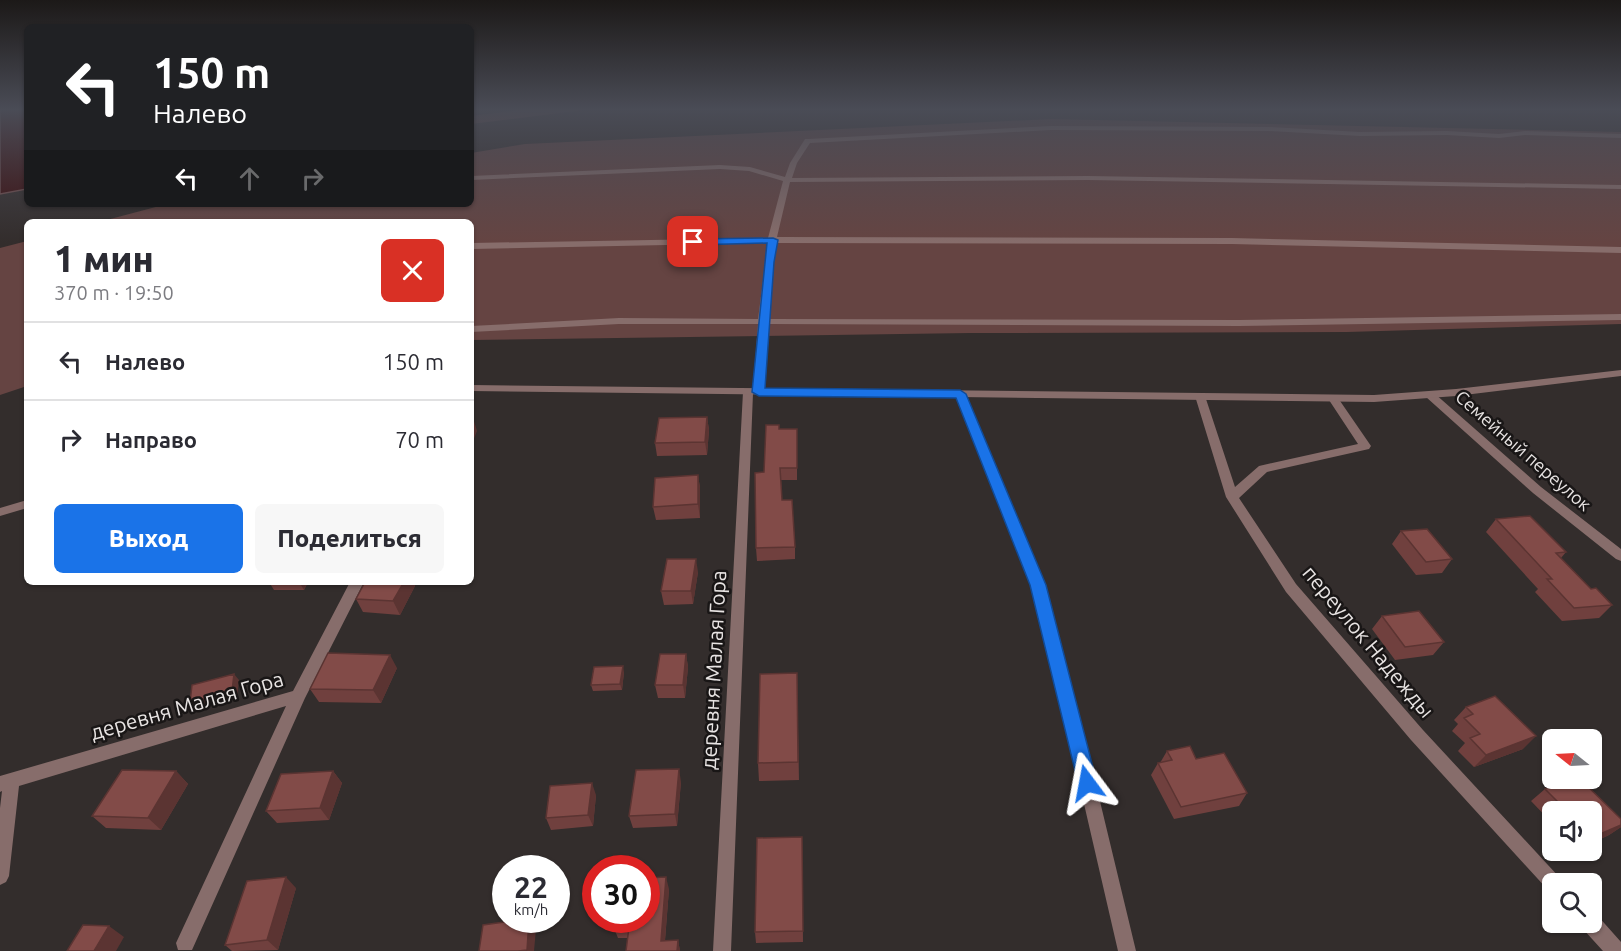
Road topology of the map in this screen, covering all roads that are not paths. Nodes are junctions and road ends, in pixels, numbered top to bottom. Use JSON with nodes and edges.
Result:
{"nodes":[{"id":1,"x":798,"y":153,"type":"edge"},
{"id":2,"x":474,"y":178,"type":"edge"},
{"id":3,"x":788,"y":180,"type":"junction"},
{"id":4,"x":1621,"y":187,"type":"edge"},
{"id":5,"x":773,"y":240,"type":"junction"},
{"id":6,"x":474,"y":246,"type":"edge"},
{"id":7,"x":1621,"y":250,"type":"edge"},
{"id":8,"x":1621,"y":317,"type":"edge"},
{"id":9,"x":764,"y":323,"type":"junction"},
{"id":10,"x":474,"y":329,"type":"edge"},
{"id":11,"x":1621,"y":373,"type":"edge"},
{"id":12,"x":474,"y":388,"type":"edge"},
{"id":13,"x":753,"y":392,"type":"junction"},
{"id":14,"x":960,"y":394,"type":"junction"},
{"id":15,"x":1430,"y":395,"type":"junction"},
{"id":16,"x":1200,"y":396,"type":"junction"},
{"id":17,"x":1334,"y":400,"type":"junction"},
{"id":18,"x":1232,"y":497,"type":"junction"},
{"id":19,"x":24,"y":505,"type":"edge"},
{"id":20,"x":0,"y":512,"type":"edge"},
{"id":21,"x":1621,"y":556,"type":"edge"},
{"id":22,"x":355,"y":585,"type":"edge"},
{"id":23,"x":298,"y":696,"type":"junction"},
{"id":24,"x":6,"y":782,"type":"edge"},
{"id":25,"x":1544,"y":873,"type":"edge"},
{"id":26,"x":0,"y":876,"type":"edge"},
{"id":27,"x":1600,"y":933,"type":"edge"},
{"id":28,"x":185,"y":943,"type":"dead end"},
{"id":29,"x":722,"y":951,"type":"edge"},
{"id":30,"x":1127,"y":951,"type":"edge"},
{"id":31,"x":1616,"y":951,"type":"edge"}],
"edges":[{"from":1,"to":3,"type":"street","name":"деревня Малая Гора"},
{"from":2,"to":3,"type":"street"},
{"from":3,"to":4,"type":"street"},
{"from":3,"to":5,"type":"street","name":"деревня Малая Гора"},
{"from":5,"to":6,"type":"street"},
{"from":5,"to":7,"type":"street"},
{"from":5,"to":9,"type":"street","name":"деревня Малая Гора"},
{"from":8,"to":9,"type":"street"},
{"from":9,"to":10,"type":"street"},
{"from":9,"to":13,"type":"street","name":"деревня Малая Гора"},
{"from":11,"to":15,"type":"street"},
{"from":12,"to":13,"type":"street"},
{"from":13,"to":14,"type":"street"},
{"from":13,"to":29,"type":"street","name":"деревня Малая Гора"},
{"from":14,"to":16,"type":"street"},
{"from":14,"to":30,"type":"street"},
{"from":15,"to":17,"type":"street"},
{"from":15,"to":21,"type":"street","name":"Семейный переулок"},
{"from":16,"to":17,"type":"street"},
{"from":16,"to":18,"type":"street","name":"переулок Надежды"},
{"from":17,"to":18,"type":"street"},
{"from":18,"to":25,"type":"street","name":"переулок Надежды"},
{"from":19,"to":20,"type":"street"},
{"from":22,"to":23,"type":"street","name":"деревня Малая Гора"},
{"from":23,"to":24,"type":"street","name":"деревня Малая Гора"},
{"from":23,"to":28,"type":"street"},
{"from":24,"to":26,"type":"street"},
{"from":27,"to":31,"type":"street"}]}
